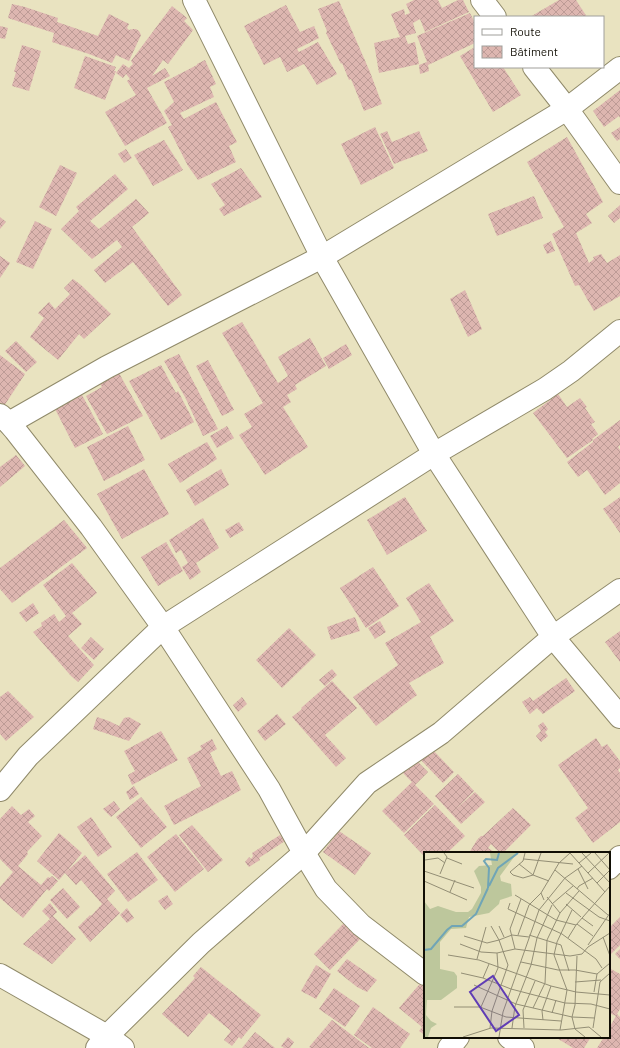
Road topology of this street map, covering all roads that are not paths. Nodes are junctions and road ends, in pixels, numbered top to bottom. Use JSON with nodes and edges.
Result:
{"nodes":[{"id":1,"x":194,"y":0,"type":"edge"},
{"id":2,"x":482,"y":0,"type":"edge"},
{"id":3,"x":494,"y":16,"type":"edge"},
{"id":4,"x":535,"y":68,"type":"edge"},
{"id":5,"x":620,"y":68,"type":"edge"},
{"id":6,"x":567,"y":109,"type":"junction"},
{"id":7,"x":620,"y":182,"type":"edge"},
{"id":8,"x":322,"y":257,"type":"junction"},
{"id":9,"x":620,"y":331,"type":"edge"},
{"id":10,"x":4,"y":419,"type":"edge"},
{"id":11,"x":434,"y":454,"type":"junction"},
{"id":12,"x":620,"y":590,"type":"edge"},
{"id":13,"x":163,"y":627,"type":"junction"},
{"id":14,"x":553,"y":638,"type":"junction"},
{"id":15,"x":620,"y":717,"type":"edge"},
{"id":16,"x":0,"y":790,"type":"edge"},
{"id":17,"x":304,"y":853,"type":"junction"},
{"id":18,"x":620,"y":857,"type":"edge"},
{"id":19,"x":610,"y":867,"type":"edge"},
{"id":20,"x":424,"y":973,"type":"edge"},
{"id":21,"x":0,"y":975,"type":"edge"},
{"id":22,"x":457,"y":1038,"type":"edge"},
{"id":23,"x":510,"y":1038,"type":"edge"},
{"id":24,"x":109,"y":1044,"type":"edge"},
{"id":25,"x":449,"y":1048,"type":"edge"},
{"id":26,"x":524,"y":1048,"type":"edge"}],
"edges":[{"from":1,"to":8,"type":"street"},
{"from":2,"to":3,"type":"street"},
{"from":4,"to":6,"type":"street"},
{"from":5,"to":6,"type":"street"},
{"from":6,"to":7,"type":"street"},
{"from":6,"to":8,"type":"street"},
{"from":8,"to":10,"type":"street"},
{"from":8,"to":11,"type":"street"},
{"from":9,"to":11,"type":"street"},
{"from":10,"to":13,"type":"street"},
{"from":11,"to":13,"type":"street"},
{"from":11,"to":14,"type":"street"},
{"from":12,"to":14,"type":"street"},
{"from":13,"to":16,"type":"street"},
{"from":13,"to":17,"type":"street"},
{"from":14,"to":15,"type":"street"},
{"from":14,"to":17,"type":"street"},
{"from":17,"to":20,"type":"street"},
{"from":17,"to":24,"type":"street"},
{"from":18,"to":19,"type":"street"},
{"from":21,"to":24,"type":"street"},
{"from":22,"to":25,"type":"street"},
{"from":23,"to":26,"type":"street"}]}
